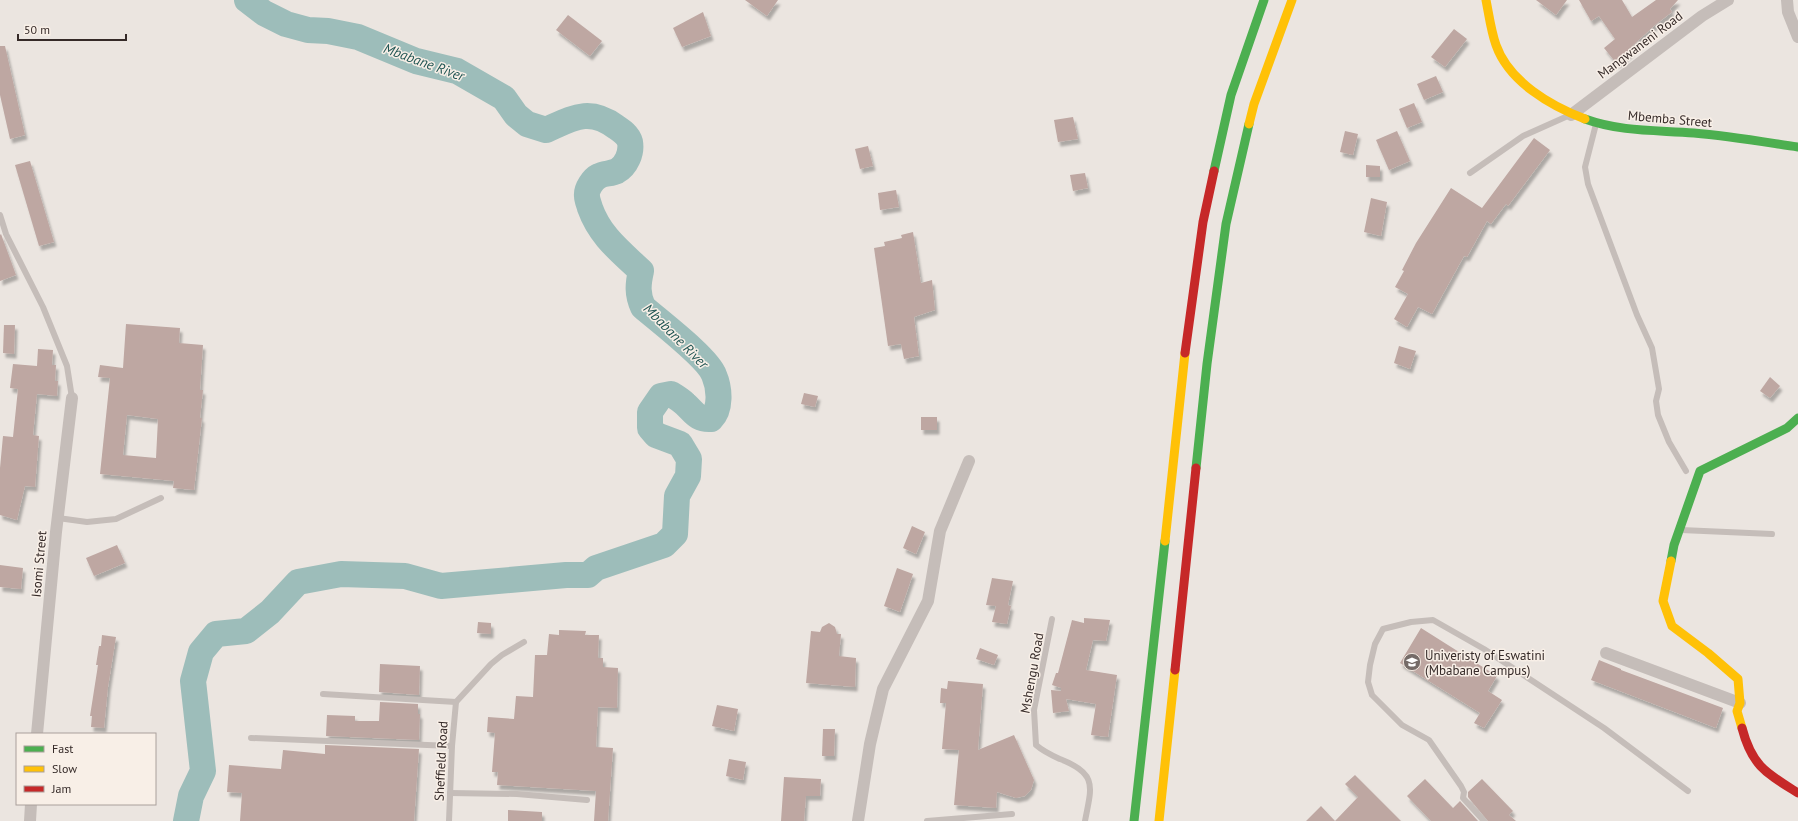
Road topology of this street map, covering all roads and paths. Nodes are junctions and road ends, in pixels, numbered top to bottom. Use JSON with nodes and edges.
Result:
{"nodes":[{"id":1,"x":1264,"y":0,"type":"edge"},
{"id":2,"x":1292,"y":0,"type":"edge"},
{"id":3,"x":1486,"y":0,"type":"edge"},
{"id":4,"x":1728,"y":0,"type":"edge"},
{"id":5,"x":1787,"y":0,"type":"edge"},
{"id":6,"x":1798,"y":37,"type":"edge"},
{"id":7,"x":1571,"y":115,"type":"junction"},
{"id":8,"x":1597,"y":123,"type":"junction"},
{"id":9,"x":1798,"y":147,"type":"edge"},
{"id":10,"x":1470,"y":173,"type":"dead end"},
{"id":11,"x":0,"y":215,"type":"edge"},
{"id":12,"x":72,"y":398,"type":"joint"},
{"id":13,"x":1798,"y":418,"type":"edge"},
{"id":14,"x":970,"y":461,"type":"dead end"},
{"id":15,"x":1686,"y":471,"type":"dead end"},
{"id":16,"x":161,"y":498,"type":"dead end"},
{"id":17,"x":58,"y":518,"type":"junction"},
{"id":18,"x":1679,"y":530,"type":"junction"},
{"id":19,"x":1772,"y":534,"type":"dead end"},
{"id":20,"x":1052,"y":619,"type":"dead end"},
{"id":21,"x":524,"y":642,"type":"dead end"},
{"id":22,"x":1606,"y":654,"type":"dead end"},
{"id":23,"x":323,"y":694,"type":"dead end"},
{"id":24,"x":456,"y":702,"type":"junction"},
{"id":25,"x":1740,"y":703,"type":"junction"},
{"id":26,"x":38,"y":733,"type":"edge"},
{"id":27,"x":251,"y":738,"type":"dead end"},
{"id":28,"x":452,"y":746,"type":"junction"},
{"id":29,"x":1688,"y":791,"type":"dead end"},
{"id":30,"x":450,"y":793,"type":"junction"},
{"id":31,"x":1798,"y":793,"type":"edge"},
{"id":32,"x":586,"y":800,"type":"dead end"},
{"id":33,"x":31,"y":805,"type":"edge"},
{"id":34,"x":1012,"y":814,"type":"dead end"},
{"id":35,"x":29,"y":821,"type":"edge"},
{"id":36,"x":449,"y":821,"type":"edge"},
{"id":37,"x":858,"y":821,"type":"edge"},
{"id":38,"x":927,"y":821,"type":"edge"},
{"id":39,"x":1084,"y":821,"type":"edge"},
{"id":40,"x":1134,"y":821,"type":"edge"},
{"id":41,"x":1159,"y":821,"type":"edge"},
{"id":42,"x":1484,"y":821,"type":"edge"}],
"edges":[{"from":1,"to":40,"type":"main road"},
{"from":2,"to":41,"type":"main road"},
{"from":3,"to":7,"type":"main road","name":"Mbemba Street"},
{"from":4,"to":7,"type":"street","name":"Mangwaneni Road"},
{"from":5,"to":6,"type":"street"},
{"from":7,"to":8,"type":"main road","name":"Mbemba Street"},
{"from":7,"to":10,"type":"lane"},
{"from":8,"to":9,"type":"main road","name":"Mbemba Street"},
{"from":8,"to":15,"type":"lane"},
{"from":11,"to":12,"type":"lane"},
{"from":12,"to":17,"type":"street","name":"Isomi Street"},
{"from":13,"to":18,"type":"main road"},
{"from":14,"to":37,"type":"street"},
{"from":16,"to":17,"type":"lane"},
{"from":17,"to":26,"type":"street","name":"Isomi Street"},
{"from":18,"to":19,"type":"lane"},
{"from":18,"to":25,"type":"main road"},
{"from":20,"to":39,"type":"lane","name":"Mshengu Road"},
{"from":21,"to":24,"type":"lane"},
{"from":22,"to":25,"type":"street"},
{"from":23,"to":24,"type":"lane"},
{"from":24,"to":28,"type":"lane","name":"Sheffield Road"},
{"from":25,"to":31,"type":"main road"},
{"from":27,"to":28,"type":"lane"},
{"from":28,"to":30,"type":"lane","name":"Sheffield Road"},
{"from":29,"to":42,"type":"lane"},
{"from":30,"to":32,"type":"lane"},
{"from":30,"to":36,"type":"lane","name":"Sheffield Road"},
{"from":33,"to":35,"type":"street"},
{"from":34,"to":38,"type":"lane"}]}
